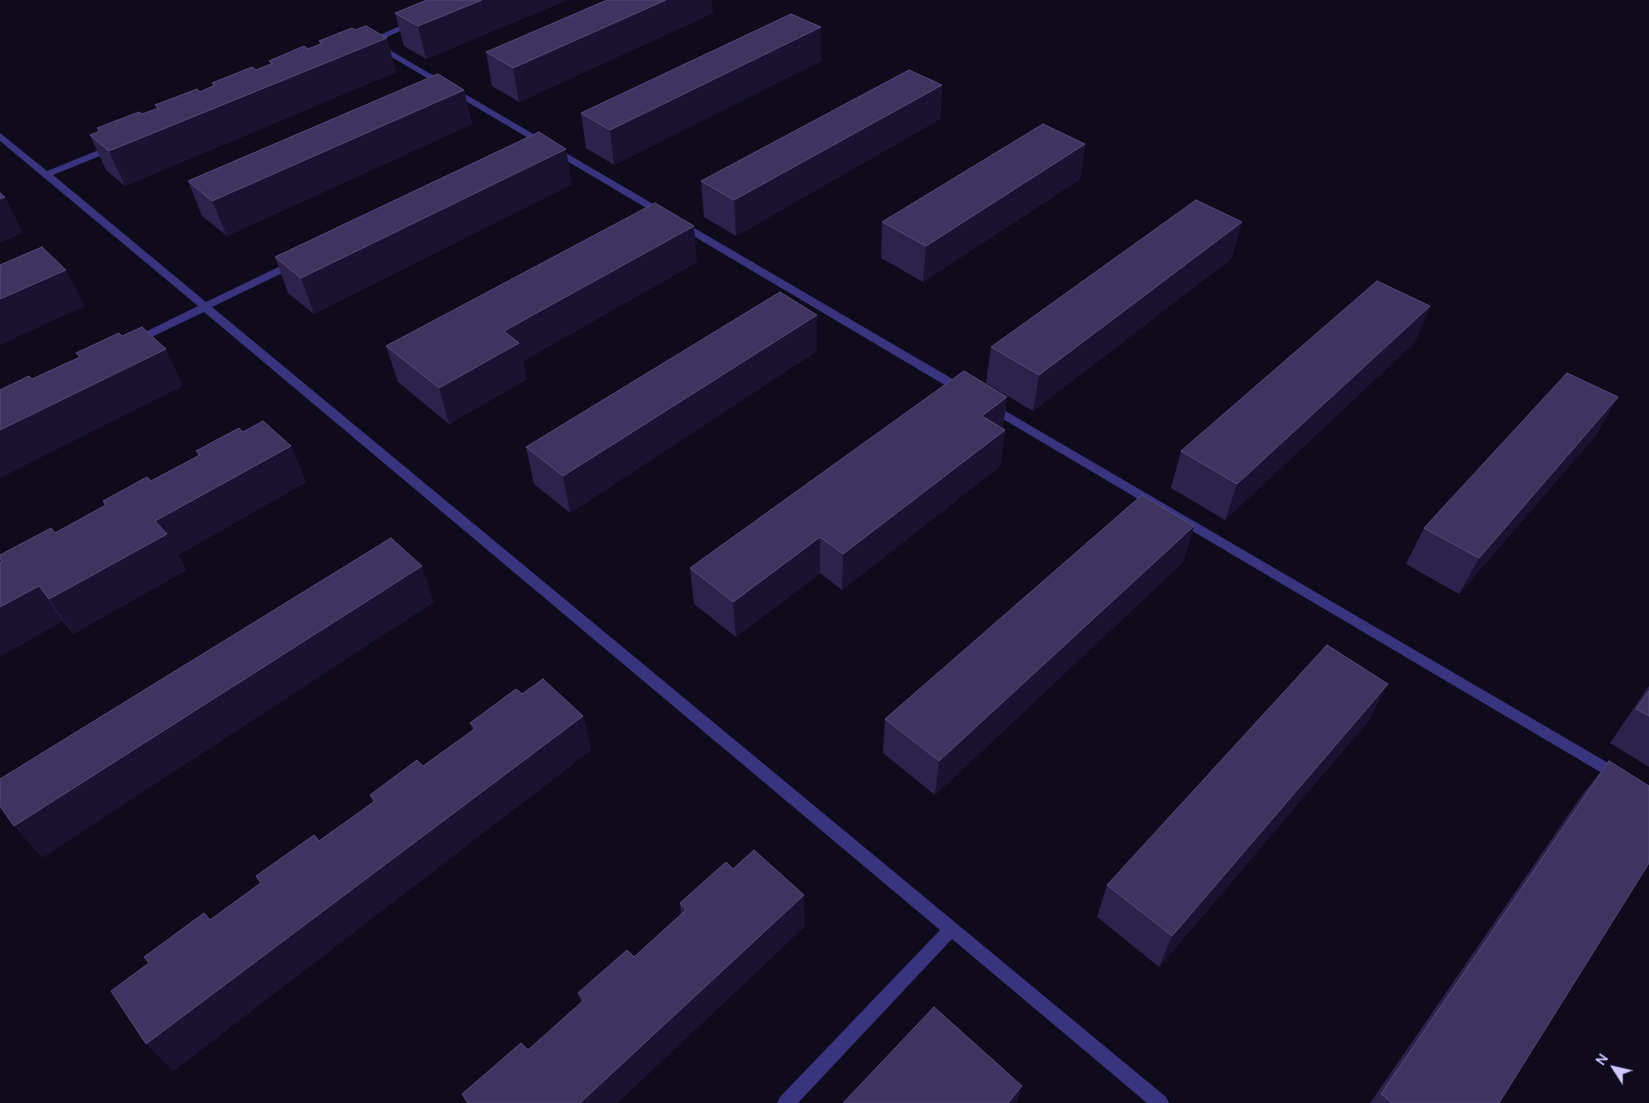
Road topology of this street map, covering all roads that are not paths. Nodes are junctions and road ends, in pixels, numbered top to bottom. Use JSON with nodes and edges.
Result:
{"nodes":[{"id":1,"x":424,"y":19,"type":"edge"},
{"id":2,"x":0,"y":136,"type":"edge"},
{"id":3,"x":118,"y":145,"type":"edge"},
{"id":4,"x":46,"y":174,"type":"junction"},
{"id":5,"x":303,"y":259,"type":"edge"},
{"id":6,"x":205,"y":307,"type":"junction"},
{"id":7,"x":125,"y":346,"type":"edge"},
{"id":8,"x":1623,"y":779,"type":"edge"},
{"id":9,"x":951,"y":928,"type":"junction"},
{"id":10,"x":786,"y":1103,"type":"edge"},
{"id":11,"x":1160,"y":1103,"type":"edge"}],
"edges":[{"from":1,"to":8,"type":"lane"},
{"from":2,"to":4,"type":"lane"},
{"from":3,"to":4,"type":"lane"},
{"from":4,"to":6,"type":"lane"},
{"from":5,"to":6,"type":"lane"},
{"from":6,"to":7,"type":"lane"},
{"from":6,"to":9,"type":"lane"},
{"from":9,"to":10,"type":"lane"},
{"from":9,"to":11,"type":"lane"}]}
